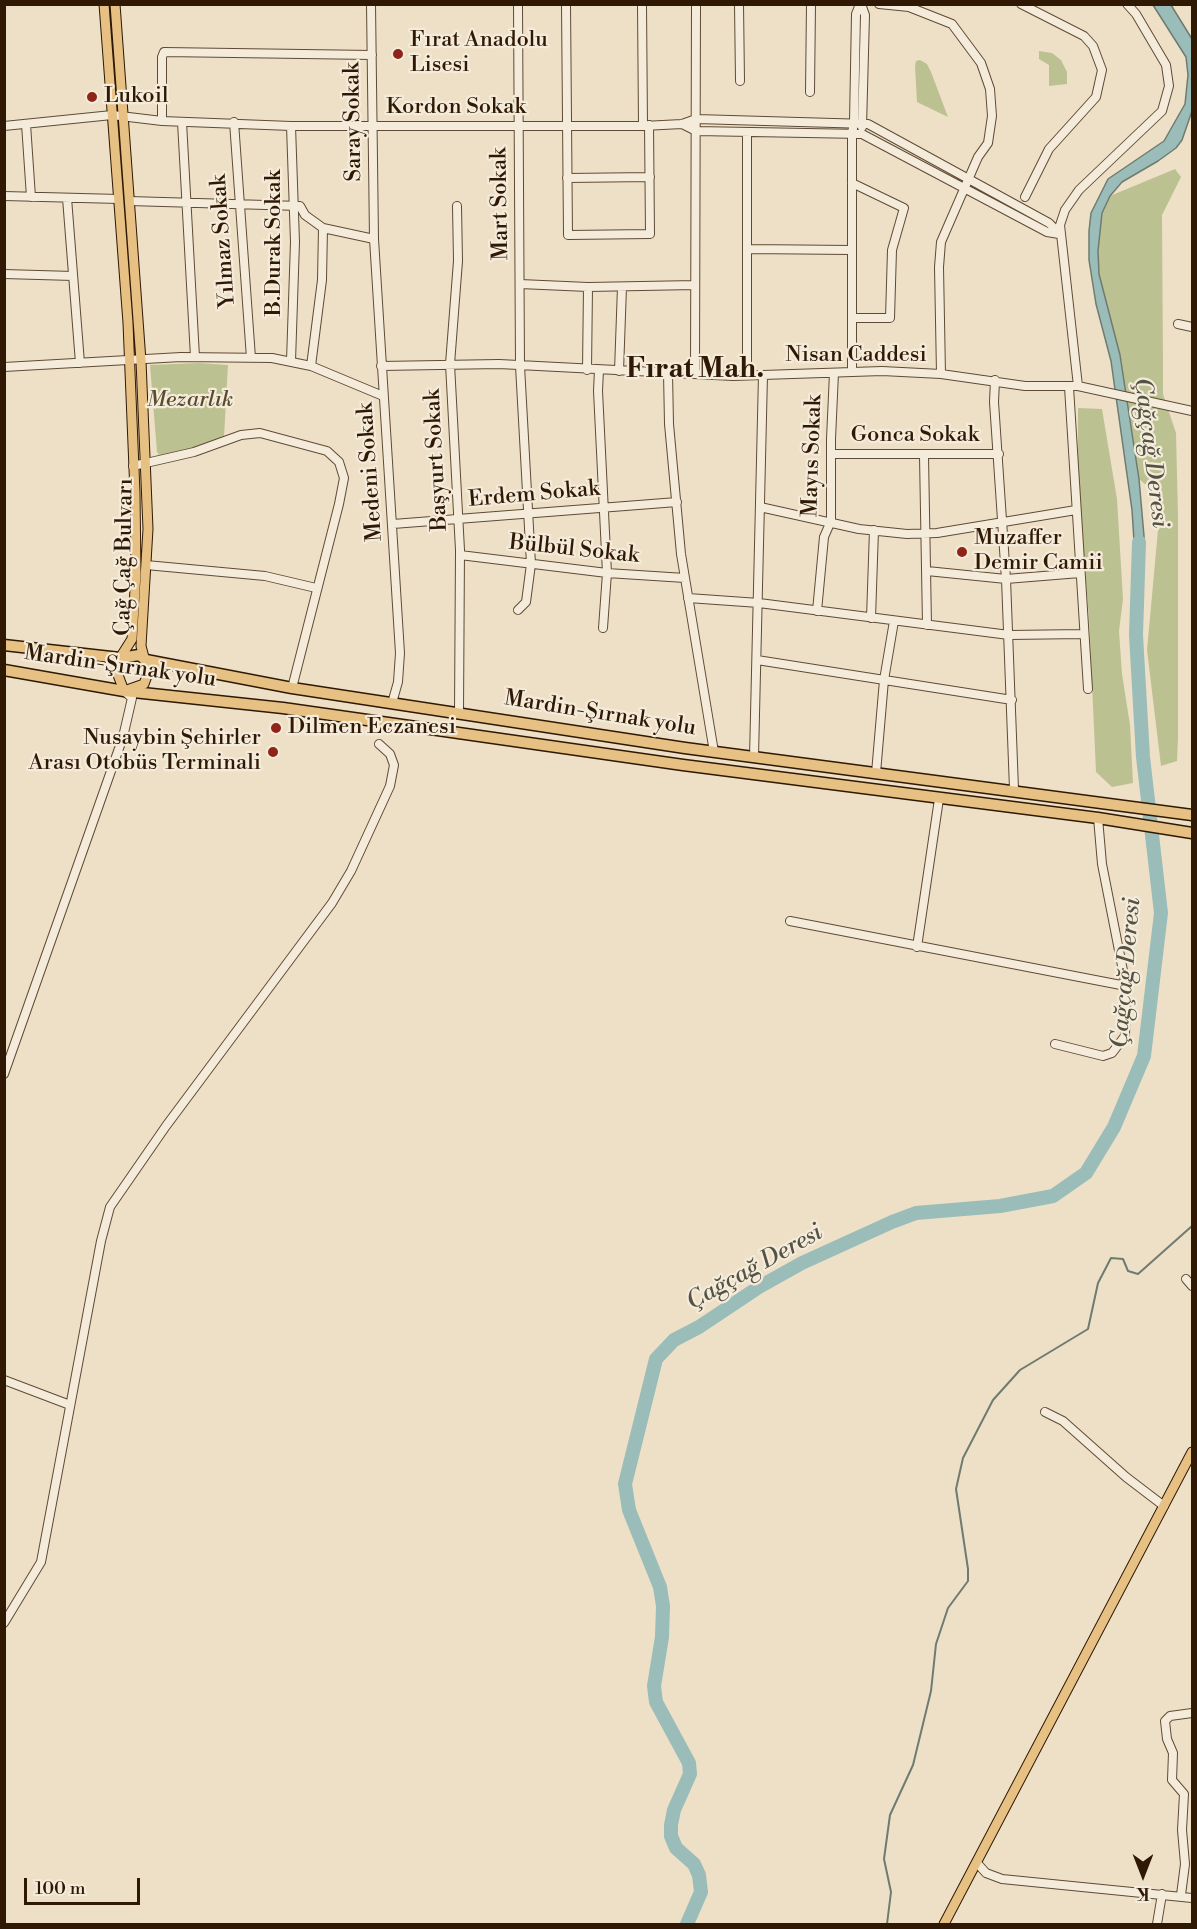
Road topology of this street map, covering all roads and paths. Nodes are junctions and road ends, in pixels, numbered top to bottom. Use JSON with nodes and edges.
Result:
{"nodes":[{"id":1,"x":104,"y":4,"type":"edge"},
{"id":2,"x":115,"y":4,"type":"edge"},
{"id":3,"x":371,"y":4,"type":"edge"},
{"id":4,"x":518,"y":4,"type":"edge"},
{"id":5,"x":566,"y":4,"type":"edge"},
{"id":6,"x":642,"y":4,"type":"edge"},
{"id":7,"x":696,"y":4,"type":"edge"},
{"id":8,"x":739,"y":4,"type":"edge"},
{"id":9,"x":811,"y":4,"type":"edge"},
{"id":10,"x":861,"y":4,"type":"edge"},
{"id":11,"x":879,"y":4,"type":"edge"},
{"id":12,"x":1021,"y":4,"type":"edge"},
{"id":13,"x":1127,"y":4,"type":"edge"},
{"id":14,"x":372,"y":55,"type":"junction"},
{"id":15,"x":740,"y":81,"type":"dead end"},
{"id":16,"x":810,"y":92,"type":"dead end"},
{"id":17,"x":112,"y":115,"type":"junction"},
{"id":18,"x":123,"y":118,"type":"junction"},
{"id":19,"x":696,"y":119,"type":"junction"},
{"id":20,"x":162,"y":121,"type":"junction"},
{"id":21,"x":182,"y":122,"type":"junction"},
{"id":22,"x":234,"y":122,"type":"junction"},
{"id":23,"x":26,"y":123,"type":"junction"},
{"id":24,"x":858,"y":123,"type":"junction"},
{"id":25,"x":682,"y":124,"type":"junction"},
{"id":26,"x":646,"y":125,"type":"junction"},
{"id":27,"x":4,"y":126,"type":"edge"},
{"id":28,"x":291,"y":126,"type":"junction"},
{"id":29,"x":567,"y":126,"type":"junction"},
{"id":30,"x":372,"y":127,"type":"junction"},
{"id":31,"x":517,"y":127,"type":"junction"},
{"id":32,"x":696,"y":132,"type":"junction"},
{"id":33,"x":747,"y":132,"type":"junction"},
{"id":34,"x":852,"y":134,"type":"junction"},
{"id":35,"x":861,"y":134,"type":"junction"},
{"id":36,"x":650,"y":177,"type":"junction"},
{"id":37,"x":567,"y":178,"type":"junction"},
{"id":38,"x":968,"y":179,"type":"junction"},
{"id":39,"x":852,"y":183,"type":"junction"},
{"id":40,"x":965,"y":188,"type":"junction"},
{"id":41,"x":4,"y":195,"type":"edge"},
{"id":42,"x":31,"y":196,"type":"junction"},
{"id":43,"x":1025,"y":197,"type":"dead end"},
{"id":44,"x":67,"y":198,"type":"junction"},
{"id":45,"x":124,"y":200,"type":"junction"},
{"id":46,"x":185,"y":201,"type":"junction"},
{"id":47,"x":241,"y":203,"type":"junction"},
{"id":48,"x":295,"y":205,"type":"junction"},
{"id":49,"x":457,"y":206,"type":"dead end"},
{"id":50,"x":323,"y":228,"type":"junction"},
{"id":51,"x":1060,"y":234,"type":"junction"},
{"id":52,"x":374,"y":239,"type":"junction"},
{"id":53,"x":747,"y":249,"type":"junction"},
{"id":54,"x":852,"y":250,"type":"junction"},
{"id":55,"x":4,"y":274,"type":"edge"},
{"id":56,"x":73,"y":276,"type":"junction"},
{"id":57,"x":520,"y":284,"type":"junction"},
{"id":58,"x":695,"y":285,"type":"junction"},
{"id":59,"x":588,"y":287,"type":"junction"},
{"id":60,"x":622,"y":287,"type":"junction"},
{"id":61,"x":852,"y":318,"type":"junction"},
{"id":62,"x":1178,"y":324,"type":"dead end"},
{"id":63,"x":1192,"y":327,"type":"edge"},
{"id":64,"x":195,"y":357,"type":"junction"},
{"id":65,"x":251,"y":358,"type":"junction"},
{"id":66,"x":141,"y":361,"type":"junction"},
{"id":67,"x":291,"y":361,"type":"junction"},
{"id":68,"x":130,"y":362,"type":"junction"},
{"id":69,"x":80,"y":363,"type":"junction"},
{"id":70,"x":450,"y":364,"type":"junction"},
{"id":71,"x":310,"y":366,"type":"junction"},
{"id":72,"x":381,"y":366,"type":"junction"},
{"id":73,"x":520,"y":366,"type":"junction"},
{"id":74,"x":4,"y":367,"type":"edge"},
{"id":75,"x":587,"y":370,"type":"junction"},
{"id":76,"x":599,"y":370,"type":"junction"},
{"id":77,"x":620,"y":371,"type":"junction"},
{"id":78,"x":852,"y":372,"type":"junction"},
{"id":79,"x":669,"y":373,"type":"junction"},
{"id":80,"x":834,"y":373,"type":"junction"},
{"id":81,"x":694,"y":374,"type":"junction"},
{"id":82,"x":941,"y":374,"type":"junction"},
{"id":83,"x":747,"y":375,"type":"junction"},
{"id":84,"x":763,"y":375,"type":"junction"},
{"id":85,"x":995,"y":380,"type":"junction"},
{"id":86,"x":1078,"y":386,"type":"junction"},
{"id":87,"x":1069,"y":387,"type":"junction"},
{"id":88,"x":383,"y":396,"type":"junction"},
{"id":89,"x":1192,"y":411,"type":"edge"},
{"id":90,"x":831,"y":454,"type":"junction"},
{"id":91,"x":999,"y":454,"type":"junction"},
{"id":92,"x":924,"y":456,"type":"junction"},
{"id":93,"x":146,"y":463,"type":"junction"},
{"id":94,"x":133,"y":466,"type":"junction"},
{"id":95,"x":677,"y":502,"type":"junction"},
{"id":96,"x":604,"y":507,"type":"junction"},
{"id":97,"x":760,"y":507,"type":"junction"},
{"id":98,"x":1076,"y":510,"type":"junction"},
{"id":99,"x":529,"y":513,"type":"junction"},
{"id":100,"x":458,"y":519,"type":"junction"},
{"id":101,"x":831,"y":521,"type":"junction"},
{"id":102,"x":1001,"y":523,"type":"junction"},
{"id":103,"x":393,"y":524,"type":"junction"},
{"id":104,"x":874,"y":531,"type":"junction"},
{"id":105,"x":927,"y":533,"type":"junction"},
{"id":106,"x":460,"y":555,"type":"junction"},
{"id":107,"x":531,"y":564,"type":"junction"},
{"id":108,"x":146,"y":565,"type":"junction"},
{"id":109,"x":927,"y":571,"type":"junction"},
{"id":110,"x":607,"y":573,"type":"junction"},
{"id":111,"x":1080,"y":573,"type":"junction"},
{"id":112,"x":685,"y":578,"type":"junction"},
{"id":113,"x":1006,"y":579,"type":"junction"},
{"id":114,"x":316,"y":588,"type":"junction"},
{"id":115,"x":688,"y":598,"type":"junction"},
{"id":116,"x":759,"y":603,"type":"junction"},
{"id":117,"x":518,"y":610,"type":"dead end"},
{"id":118,"x":817,"y":611,"type":"junction"},
{"id":119,"x":872,"y":618,"type":"junction"},
{"id":120,"x":894,"y":621,"type":"junction"},
{"id":121,"x":927,"y":625,"type":"junction"},
{"id":122,"x":603,"y":628,"type":"dead end"},
{"id":123,"x":1083,"y":634,"type":"junction"},
{"id":124,"x":1008,"y":635,"type":"junction"},
{"id":125,"x":4,"y":645,"type":"edge"},
{"id":126,"x":120,"y":658,"type":"junction"},
{"id":127,"x":146,"y":660,"type":"junction"},
{"id":128,"x":757,"y":660,"type":"junction"},
{"id":129,"x":4,"y":670,"type":"edge"},
{"id":130,"x":884,"y":680,"type":"junction"},
{"id":131,"x":292,"y":688,"type":"junction"},
{"id":132,"x":1088,"y":689,"type":"dead end"},
{"id":133,"x":124,"y":691,"type":"junction"},
{"id":134,"x":1012,"y":700,"type":"junction"},
{"id":135,"x":392,"y":703,"type":"junction"},
{"id":136,"x":459,"y":712,"type":"junction"},
{"id":137,"x":380,"y":744,"type":"dead end"},
{"id":138,"x":714,"y":752,"type":"junction"},
{"id":139,"x":754,"y":757,"type":"junction"},
{"id":140,"x":876,"y":773,"type":"junction"},
{"id":141,"x":1014,"y":789,"type":"junction"},
{"id":142,"x":939,"y":799,"type":"junction"},
{"id":143,"x":1188,"y":814,"type":"edge"},
{"id":144,"x":1098,"y":818,"type":"junction"},
{"id":145,"x":1187,"y":832,"type":"edge"},
{"id":146,"x":790,"y":921,"type":"dead end"},
{"id":147,"x":917,"y":947,"type":"junction"},
{"id":148,"x":1126,"y":986,"type":"junction"},
{"id":149,"x":1055,"y":1044,"type":"dead end"},
{"id":150,"x":4,"y":1074,"type":"edge"},
{"id":151,"x":1186,"y":1279,"type":"dead end"},
{"id":152,"x":1192,"y":1286,"type":"edge"},
{"id":153,"x":4,"y":1380,"type":"edge"},
{"id":154,"x":70,"y":1405,"type":"junction"},
{"id":155,"x":1045,"y":1412,"type":"dead end"},
{"id":156,"x":1192,"y":1452,"type":"edge"},
{"id":157,"x":1164,"y":1506,"type":"junction"},
{"id":158,"x":4,"y":1623,"type":"edge"},
{"id":159,"x":1192,"y":1713,"type":"edge"},
{"id":160,"x":977,"y":1863,"type":"junction"},
{"id":161,"x":1162,"y":1894,"type":"junction"},
{"id":162,"x":1181,"y":1895,"type":"junction"},
{"id":163,"x":1192,"y":1898,"type":"edge"},
{"id":164,"x":944,"y":1924,"type":"edge"},
{"id":165,"x":1157,"y":1924,"type":"edge"}],
"edges":[{"from":1,"to":17,"type":"main road","name":"Çağ Çağ Bulvarı"},
{"from":2,"to":18,"type":"main road","name":"Çağ Çağ Bulvarı"},
{"from":3,"to":14,"type":"street","name":"Saray Sokak"},
{"from":4,"to":31,"type":"street","name":"Mart Sokak"},
{"from":5,"to":29,"type":"street"},
{"from":6,"to":26,"type":"street"},
{"from":7,"to":19,"type":"street"},
{"from":8,"to":15,"type":"street"},
{"from":9,"to":16,"type":"street"},
{"from":10,"to":24,"type":"street"},
{"from":11,"to":38,"type":"street"},
{"from":12,"to":43,"type":"street"},
{"from":13,"to":51,"type":"street"},
{"from":14,"to":20,"type":"street"},
{"from":14,"to":30,"type":"street","name":"Saray Sokak"},
{"from":17,"to":18,"type":"street","name":"Kordon Sokak"},
{"from":17,"to":23,"type":"street"},
{"from":17,"to":45,"type":"main road","name":"Çağ Çağ Bulvarı"},
{"from":18,"to":20,"type":"street","name":"Kordon Sokak"},
{"from":18,"to":45,"type":"main road","name":"Çağ Çağ Bulvarı"},
{"from":19,"to":24,"type":"street"},
{"from":19,"to":25,"type":"street"},
{"from":19,"to":32,"type":"street"},
{"from":20,"to":21,"type":"street","name":"Kordon Sokak"},
{"from":21,"to":22,"type":"street","name":"Kordon Sokak"},
{"from":21,"to":46,"type":"street"},
{"from":22,"to":28,"type":"street","name":"Kordon Sokak"},
{"from":22,"to":47,"type":"street","name":"Yılmaz Sokak"},
{"from":23,"to":27,"type":"street"},
{"from":23,"to":42,"type":"street"},
{"from":24,"to":34,"type":"street"},
{"from":24,"to":35,"type":"street"},
{"from":24,"to":38,"type":"street"},
{"from":25,"to":26,"type":"street","name":"Kordon Sokak"},
{"from":25,"to":32,"type":"street"},
{"from":26,"to":29,"type":"street","name":"Kordon Sokak"},
{"from":26,"to":36,"type":"street"},
{"from":28,"to":30,"type":"street","name":"Kordon Sokak"},
{"from":28,"to":48,"type":"street","name":"B.Durak Sokak"},
{"from":29,"to":31,"type":"street","name":"Kordon Sokak"},
{"from":29,"to":37,"type":"street"},
{"from":30,"to":31,"type":"street","name":"Kordon Sokak"},
{"from":30,"to":52,"type":"street","name":"Saray Sokak"},
{"from":31,"to":57,"type":"street","name":"Mart Sokak"},
{"from":32,"to":33,"type":"street"},
{"from":32,"to":58,"type":"street"},
{"from":33,"to":34,"type":"street"},
{"from":33,"to":53,"type":"street"},
{"from":34,"to":35,"type":"street"},
{"from":34,"to":39,"type":"street"},
{"from":35,"to":40,"type":"street"},
{"from":36,"to":37,"type":"street"},
{"from":36,"to":37,"type":"street"},
{"from":38,"to":40,"type":"street"},
{"from":38,"to":51,"type":"street"},
{"from":39,"to":54,"type":"street"},
{"from":39,"to":61,"type":"street"},
{"from":40,"to":51,"type":"street"},
{"from":40,"to":82,"type":"street"},
{"from":41,"to":42,"type":"street"},
{"from":42,"to":44,"type":"street"},
{"from":44,"to":45,"type":"street"},
{"from":44,"to":56,"type":"street"},
{"from":45,"to":46,"type":"street"},
{"from":45,"to":66,"type":"main road","name":"Çağ Çağ Bulvarı"},
{"from":45,"to":68,"type":"main road","name":"Çağ Çağ Bulvarı"},
{"from":46,"to":47,"type":"street"},
{"from":46,"to":64,"type":"street"},
{"from":47,"to":48,"type":"street"},
{"from":47,"to":65,"type":"street","name":"Yılmaz Sokak"},
{"from":48,"to":50,"type":"street"},
{"from":48,"to":67,"type":"street","name":"B.Durak Sokak"},
{"from":49,"to":70,"type":"street","name":"Başyurt Sokak"},
{"from":50,"to":52,"type":"street"},
{"from":50,"to":71,"type":"street"},
{"from":51,"to":86,"type":"street"},
{"from":52,"to":72,"type":"street","name":"Medeni Sokak"},
{"from":53,"to":54,"type":"street"},
{"from":53,"to":83,"type":"street"},
{"from":54,"to":61,"type":"street"},
{"from":55,"to":56,"type":"street"},
{"from":56,"to":69,"type":"street"},
{"from":57,"to":59,"type":"street"},
{"from":57,"to":73,"type":"street","name":"Mart Sokak"},
{"from":58,"to":60,"type":"street"},
{"from":58,"to":81,"type":"street"},
{"from":59,"to":60,"type":"street"},
{"from":59,"to":75,"type":"street"},
{"from":60,"to":77,"type":"street"},
{"from":61,"to":78,"type":"street"},
{"from":62,"to":63,"type":"street"},
{"from":64,"to":65,"type":"street"},
{"from":64,"to":66,"type":"street"},
{"from":65,"to":67,"type":"street"},
{"from":66,"to":68,"type":"street"},
{"from":66,"to":93,"type":"main road","name":"Çağ Çağ Bulvarı"},
{"from":67,"to":71,"type":"street"},
{"from":68,"to":69,"type":"street"},
{"from":68,"to":94,"type":"main road","name":"Çağ Çağ Bulvarı"},
{"from":69,"to":74,"type":"street"},
{"from":70,"to":72,"type":"street","name":"Nisan Caddesi"},
{"from":70,"to":73,"type":"street","name":"Nisan Caddesi"},
{"from":70,"to":100,"type":"street","name":"Başyurt Sokak"},
{"from":71,"to":88,"type":"street"},
{"from":72,"to":88,"type":"street","name":"Medeni Sokak"},
{"from":73,"to":75,"type":"street","name":"Nisan Caddesi"},
{"from":73,"to":99,"type":"street","name":"Mart Sokak"},
{"from":75,"to":76,"type":"street","name":"Nisan Caddesi"},
{"from":76,"to":77,"type":"street","name":"Nisan Caddesi"},
{"from":76,"to":96,"type":"street"},
{"from":77,"to":79,"type":"street","name":"Nisan Caddesi"},
{"from":78,"to":80,"type":"street","name":"Nisan Caddesi"},
{"from":78,"to":82,"type":"street","name":"Nisan Caddesi"},
{"from":79,"to":81,"type":"street","name":"Nisan Caddesi"},
{"from":79,"to":95,"type":"street"},
{"from":80,"to":84,"type":"street","name":"Nisan Caddesi"},
{"from":80,"to":90,"type":"street","name":"Mayıs Sokak"},
{"from":81,"to":83,"type":"street","name":"Nisan Caddesi"},
{"from":82,"to":85,"type":"street","name":"Nisan Caddesi"},
{"from":83,"to":84,"type":"street","name":"Nisan Caddesi"},
{"from":84,"to":97,"type":"street"},
{"from":85,"to":87,"type":"street","name":"Nisan Caddesi"},
{"from":85,"to":91,"type":"street"},
{"from":86,"to":87,"type":"street","name":"Nisan Caddesi"},
{"from":86,"to":89,"type":"street","name":"Nisan Caddesi"},
{"from":87,"to":98,"type":"street"},
{"from":88,"to":103,"type":"street","name":"Medeni Sokak"},
{"from":90,"to":92,"type":"street","name":"Gonca Sokak"},
{"from":90,"to":101,"type":"street","name":"Mayıs Sokak"},
{"from":91,"to":92,"type":"street","name":"Gonca Sokak"},
{"from":91,"to":102,"type":"street"},
{"from":92,"to":105,"type":"street"},
{"from":93,"to":94,"type":"street"},
{"from":93,"to":108,"type":"main road","name":"Çağ Çağ Bulvarı"},
{"from":93,"to":114,"type":"street"},
{"from":94,"to":126,"type":"main road","name":"Çağ Çağ Bulvarı"},
{"from":95,"to":96,"type":"street","name":"Erdem Sokak"},
{"from":95,"to":112,"type":"street"},
{"from":96,"to":99,"type":"street","name":"Erdem Sokak"},
{"from":96,"to":110,"type":"street"},
{"from":97,"to":101,"type":"street"},
{"from":97,"to":116,"type":"street"},
{"from":98,"to":102,"type":"street"},
{"from":98,"to":111,"type":"street"},
{"from":99,"to":100,"type":"street","name":"Erdem Sokak"},
{"from":99,"to":107,"type":"street","name":"Mart Sokak"},
{"from":100,"to":103,"type":"street","name":"Erdem Sokak"},
{"from":100,"to":106,"type":"street","name":"Başyurt Sokak"},
{"from":101,"to":104,"type":"street"},
{"from":101,"to":118,"type":"street","name":"Mayıs Sokak"},
{"from":102,"to":105,"type":"street"},
{"from":102,"to":113,"type":"street"},
{"from":103,"to":135,"type":"street","name":"Medeni Sokak"},
{"from":104,"to":105,"type":"street"},
{"from":104,"to":119,"type":"street"},
{"from":105,"to":109,"type":"street"},
{"from":106,"to":107,"type":"street","name":"Bülbül Sokak"},
{"from":106,"to":136,"type":"street","name":"Başyurt Sokak"},
{"from":107,"to":110,"type":"street","name":"Bülbül Sokak"},
{"from":107,"to":117,"type":"street","name":"Mart Sokak"},
{"from":108,"to":114,"type":"street"},
{"from":108,"to":127,"type":"main road","name":"Çağ Çağ Bulvarı"},
{"from":109,"to":113,"type":"street"},
{"from":109,"to":121,"type":"street"},
{"from":110,"to":112,"type":"street","name":"Bülbül Sokak"},
{"from":110,"to":122,"type":"street"},
{"from":111,"to":113,"type":"street"},
{"from":111,"to":123,"type":"street"},
{"from":112,"to":115,"type":"street"},
{"from":113,"to":124,"type":"street"},
{"from":114,"to":131,"type":"street"},
{"from":115,"to":116,"type":"street"},
{"from":115,"to":138,"type":"street"},
{"from":116,"to":118,"type":"street"},
{"from":116,"to":128,"type":"street"},
{"from":118,"to":119,"type":"street"},
{"from":119,"to":120,"type":"street"},
{"from":120,"to":121,"type":"street"},
{"from":120,"to":130,"type":"street"},
{"from":121,"to":124,"type":"street"},
{"from":123,"to":124,"type":"street"},
{"from":123,"to":132,"type":"street"},
{"from":124,"to":134,"type":"street"},
{"from":125,"to":126,"type":"highway","name":"Mardin-Şırnak yolu"},
{"from":126,"to":127,"type":"highway","name":"Mardin-Şırnak yolu"},
{"from":126,"to":133,"type":"main road","name":"Çağ Çağ Bulvarı"},
{"from":127,"to":131,"type":"highway","name":"Mardin-Şırnak yolu"},
{"from":127,"to":133,"type":"main road","name":"Çağ Çağ Bulvarı"},
{"from":128,"to":130,"type":"street"},
{"from":128,"to":139,"type":"street"},
{"from":129,"to":133,"type":"highway","name":"Mardin-Şırnak yolu"},
{"from":130,"to":134,"type":"street"},
{"from":130,"to":140,"type":"street"},
{"from":131,"to":135,"type":"highway","name":"Mardin-Şırnak yolu"},
{"from":133,"to":142,"type":"highway","name":"Mardin-Şırnak yolu"},
{"from":133,"to":150,"type":"street"},
{"from":134,"to":141,"type":"street"},
{"from":135,"to":136,"type":"highway","name":"Mardin-Şırnak yolu"},
{"from":136,"to":138,"type":"highway","name":"Mardin-Şırnak yolu"},
{"from":137,"to":154,"type":"street"},
{"from":138,"to":139,"type":"highway","name":"Mardin-Şırnak yolu"},
{"from":139,"to":140,"type":"highway","name":"Mardin-Şırnak yolu"},
{"from":140,"to":141,"type":"highway","name":"Mardin-Şırnak yolu"},
{"from":141,"to":143,"type":"highway","name":"Mardin-Şırnak yolu"},
{"from":142,"to":144,"type":"highway","name":"Mardin-Şırnak yolu"},
{"from":142,"to":147,"type":"street"},
{"from":144,"to":145,"type":"highway","name":"Mardin-Şırnak yolu"},
{"from":144,"to":148,"type":"street"},
{"from":146,"to":147,"type":"street"},
{"from":147,"to":148,"type":"street"},
{"from":148,"to":149,"type":"street"},
{"from":151,"to":152,"type":"street"},
{"from":153,"to":154,"type":"street"},
{"from":154,"to":158,"type":"street"},
{"from":155,"to":157,"type":"street"},
{"from":156,"to":157,"type":"main road"},
{"from":157,"to":160,"type":"main road"},
{"from":159,"to":162,"type":"street"},
{"from":160,"to":161,"type":"street"},
{"from":160,"to":164,"type":"main road"},
{"from":161,"to":162,"type":"street"},
{"from":161,"to":165,"type":"street"},
{"from":162,"to":163,"type":"street"}]}
